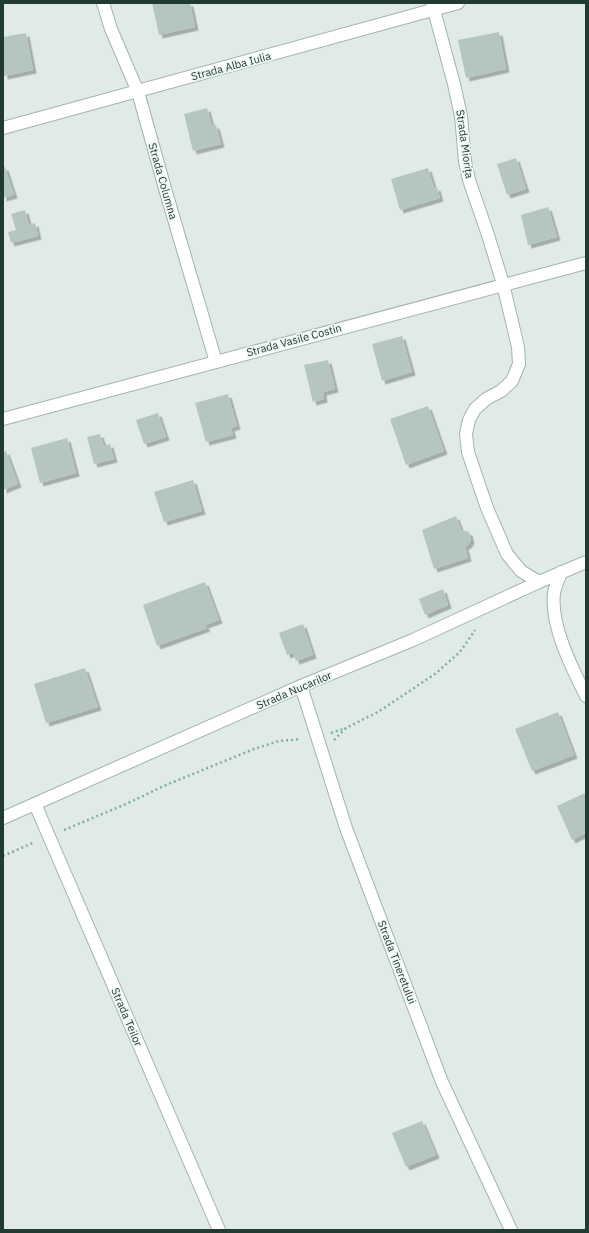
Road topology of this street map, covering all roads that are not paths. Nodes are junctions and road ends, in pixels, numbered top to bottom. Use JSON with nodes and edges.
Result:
{"nodes":[{"id":1,"x":103,"y":3,"type":"edge"},
{"id":2,"x":458,"y":3,"type":"edge"},
{"id":3,"x":433,"y":7,"type":"edge"},
{"id":4,"x":138,"y":92,"type":"junction"},
{"id":5,"x":3,"y":128,"type":"edge"},
{"id":6,"x":586,"y":263,"type":"edge"},
{"id":7,"x":503,"y":284,"type":"junction"},
{"id":8,"x":216,"y":362,"type":"junction"},
{"id":9,"x":3,"y":419,"type":"edge"},
{"id":10,"x":586,"y":562,"type":"edge"},
{"id":11,"x":561,"y":572,"type":"junction"},
{"id":12,"x":539,"y":582,"type":"junction"},
{"id":13,"x":301,"y":686,"type":"junction"},
{"id":14,"x":586,"y":696,"type":"edge"},
{"id":15,"x":34,"y":804,"type":"junction"},
{"id":16,"x":3,"y":818,"type":"edge"},
{"id":17,"x":219,"y":1230,"type":"edge"},
{"id":18,"x":511,"y":1230,"type":"edge"}],
"edges":[{"from":1,"to":4,"type":"street","name":"Strada Columna"},
{"from":2,"to":3,"type":"street","name":"Strada Alba Iulia"},
{"from":3,"to":4,"type":"street","name":"Strada Alba Iulia"},
{"from":3,"to":7,"type":"street","name":"Strada Miorița"},
{"from":4,"to":5,"type":"street","name":"Strada Alba Iulia"},
{"from":4,"to":8,"type":"street","name":"Strada Columna"},
{"from":6,"to":7,"type":"street","name":"Strada Vasile Costin"},
{"from":7,"to":8,"type":"street","name":"Strada Vasile Costin"},
{"from":7,"to":12,"type":"street","name":"Strada Miorița"},
{"from":8,"to":9,"type":"street","name":"Strada Vasile Costin"},
{"from":10,"to":11,"type":"street","name":"Strada Nucarilor"},
{"from":11,"to":12,"type":"street","name":"Strada Nucarilor"},
{"from":11,"to":14,"type":"street"},
{"from":12,"to":13,"type":"street","name":"Strada Nucarilor"},
{"from":13,"to":15,"type":"street","name":"Strada Nucarilor"},
{"from":13,"to":18,"type":"street","name":"Strada Tineretului"},
{"from":15,"to":16,"type":"street","name":"Strada Nucarilor"},
{"from":15,"to":17,"type":"street","name":"Strada Teilor"}]}
